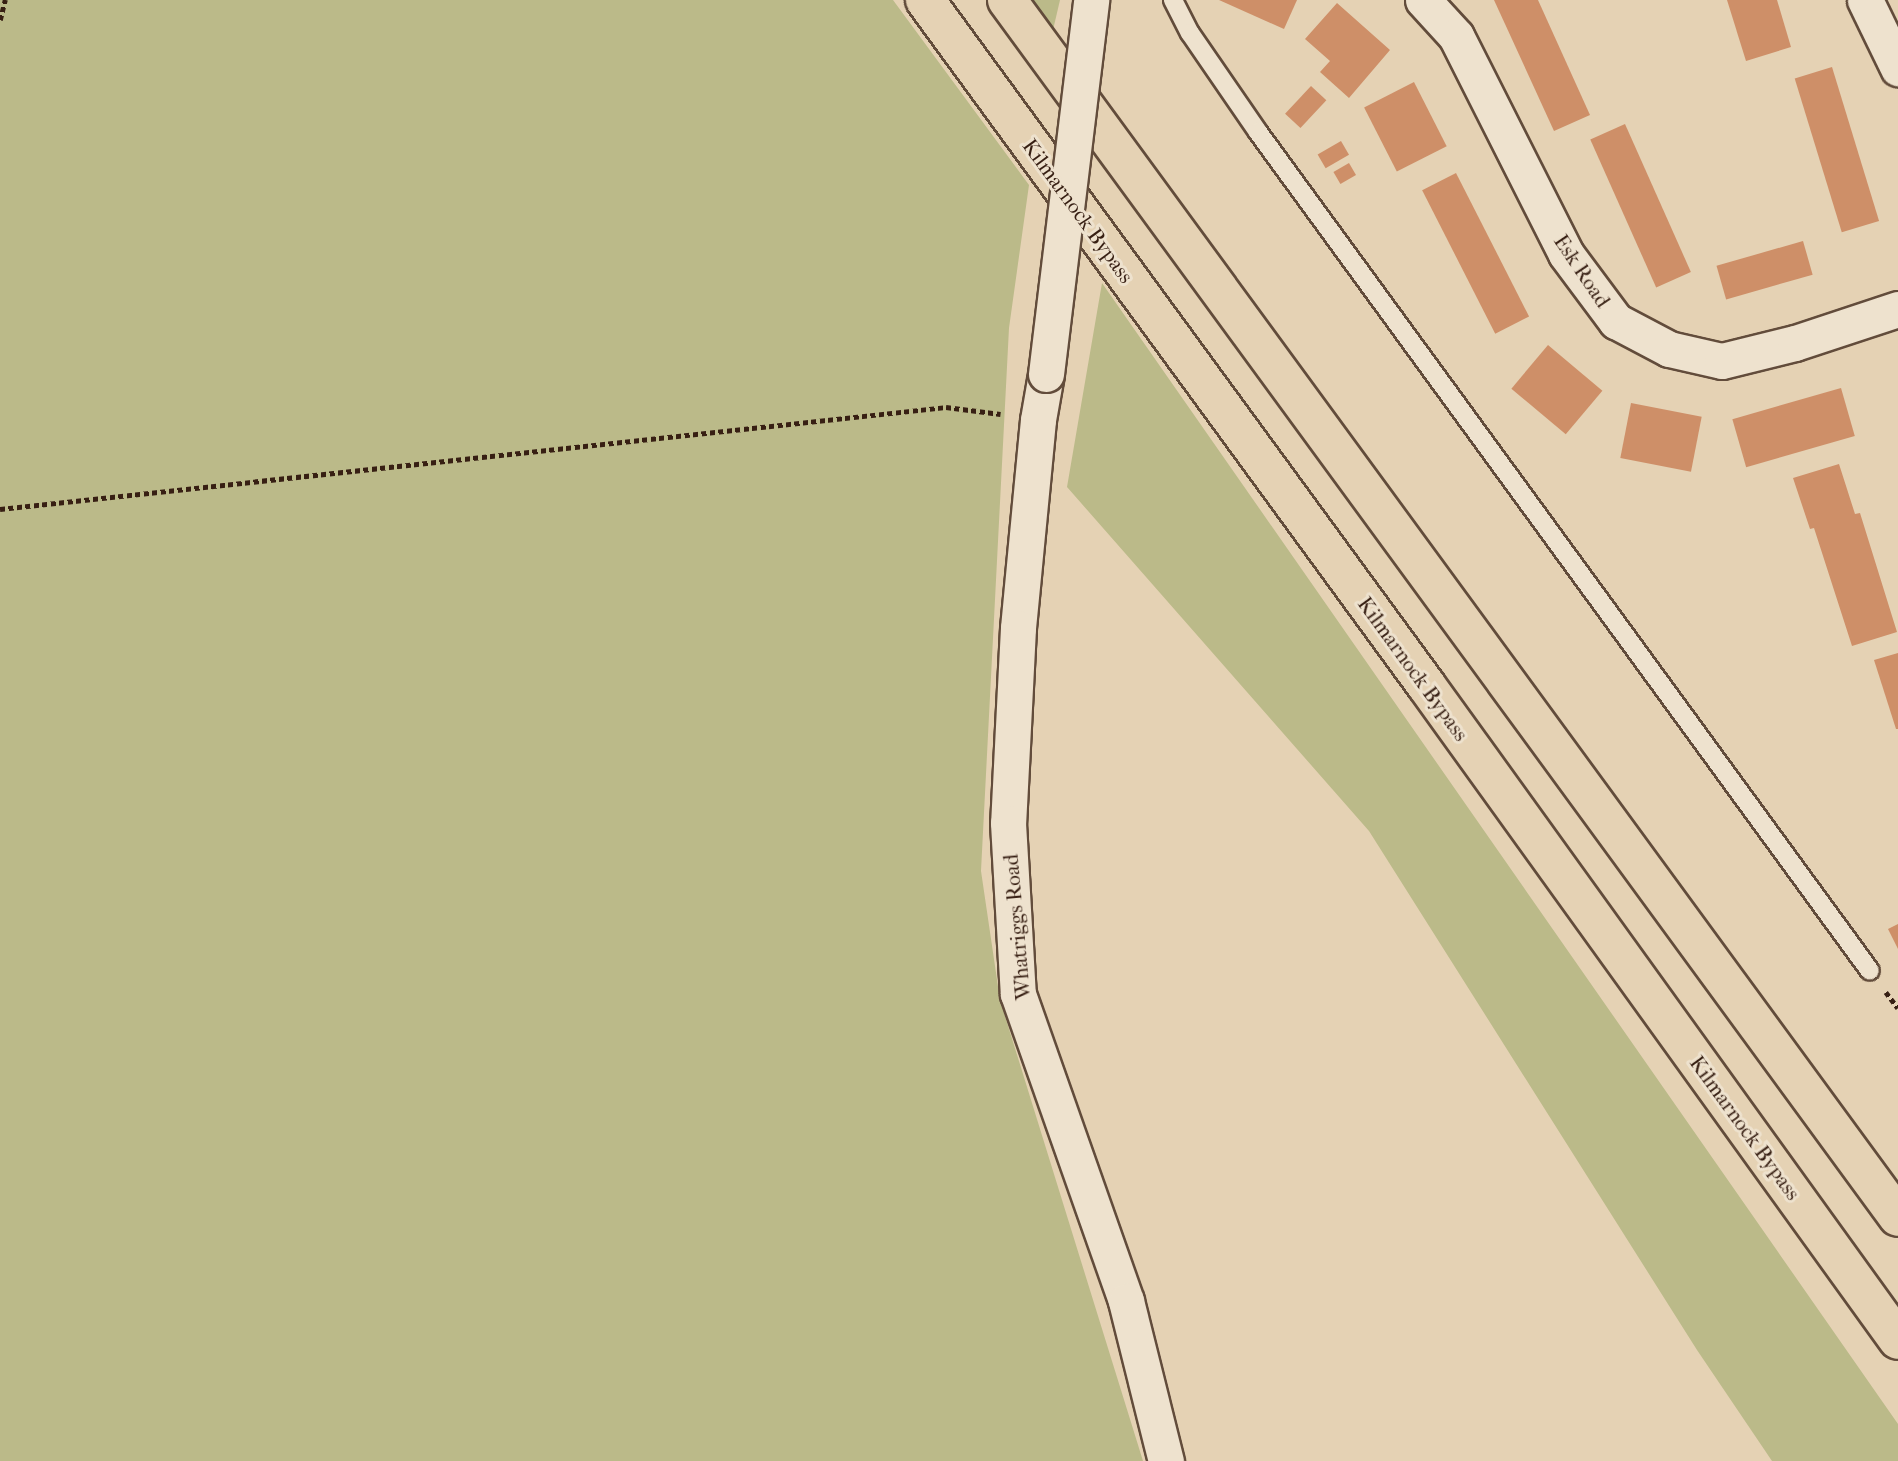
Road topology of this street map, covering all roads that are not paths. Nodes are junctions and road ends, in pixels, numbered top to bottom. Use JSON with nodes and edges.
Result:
{"nodes":[{"id":1,"x":925,"y":0,"type":"edge"},
{"id":2,"x":1007,"y":0,"type":"edge"},
{"id":3,"x":1091,"y":0,"type":"edge"},
{"id":4,"x":1173,"y":0,"type":"edge"},
{"id":5,"x":1423,"y":0,"type":"edge"},
{"id":6,"x":1865,"y":0,"type":"edge"},
{"id":7,"x":1898,"y":68,"type":"edge"},
{"id":8,"x":1897,"y":312,"type":"edge"},
{"id":9,"x":1870,"y":971,"type":"dead end"},
{"id":10,"x":1898,"y":1217,"type":"edge"},
{"id":11,"x":1898,"y":1340,"type":"edge"},
{"id":12,"x":1166,"y":1461,"type":"edge"}],
"edges":[{"from":1,"to":11,"type":"highway","name":"Kilmarnock Bypass"},
{"from":2,"to":10,"type":"highway"},
{"from":3,"to":12,"type":"street","name":"Whatriggs Road","bridge":true},
{"from":4,"to":9,"type":"lane"},
{"from":5,"to":8,"type":"street","name":"Esk Road"},
{"from":6,"to":7,"type":"street"}]}
